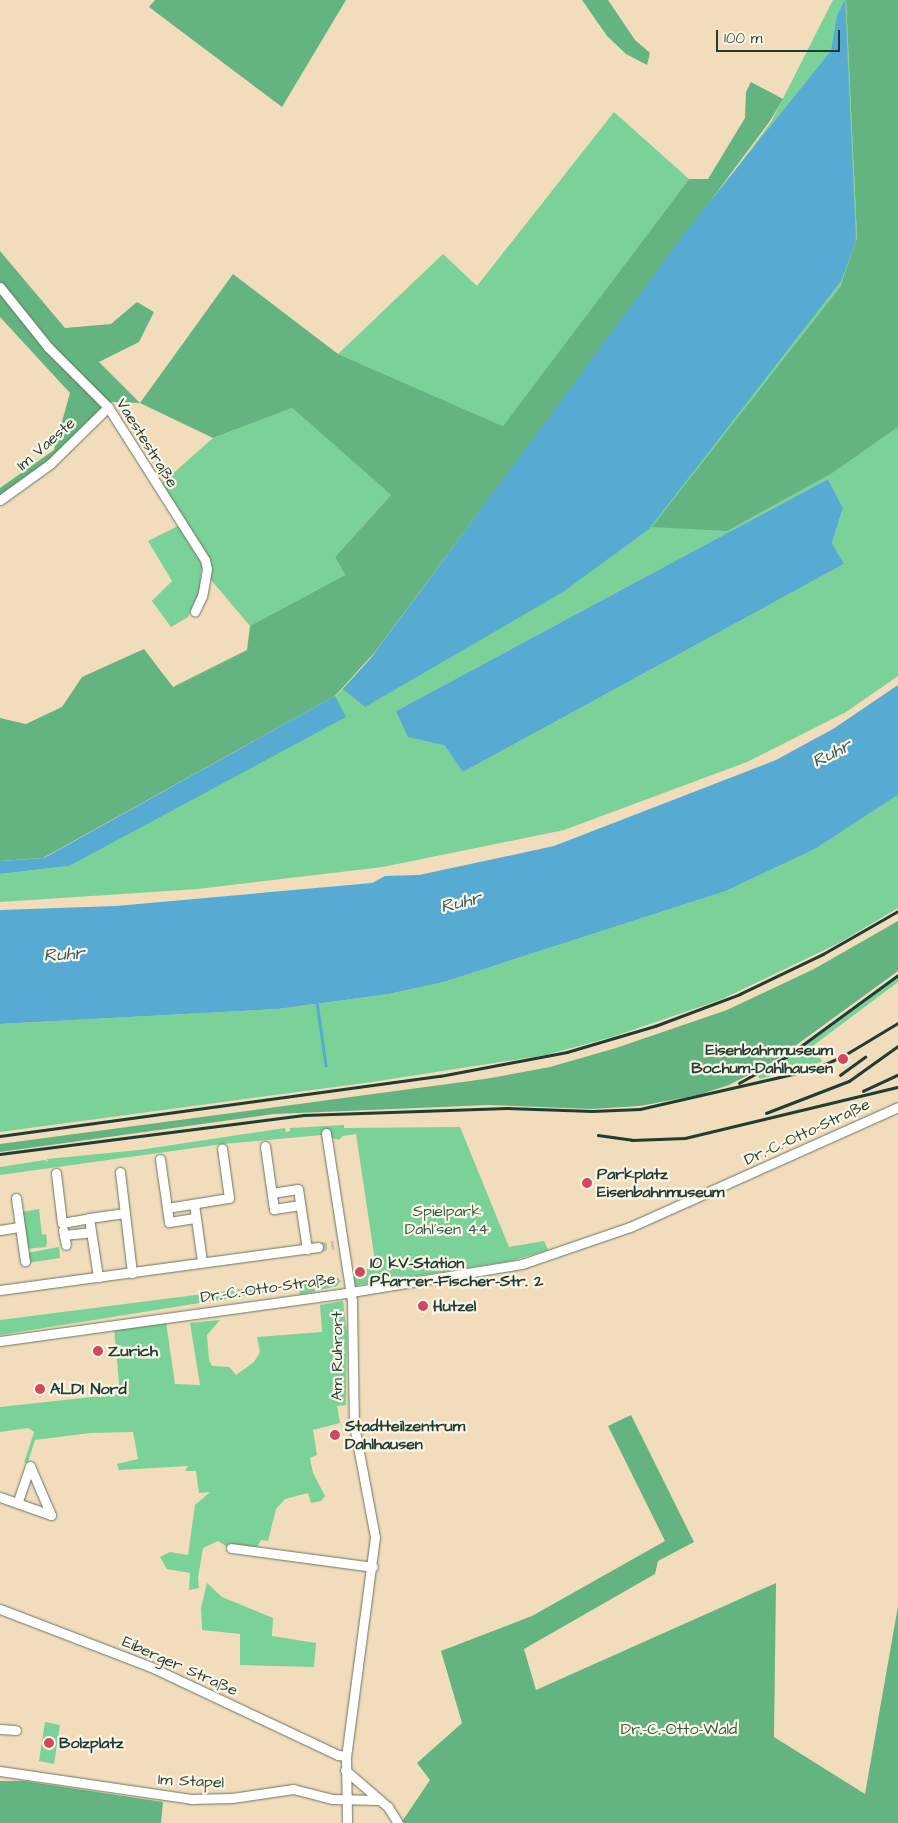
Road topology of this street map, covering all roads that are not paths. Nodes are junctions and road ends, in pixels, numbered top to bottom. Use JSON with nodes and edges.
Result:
{"nodes":[{"id":1,"x":0,"y":287,"type":"edge"},
{"id":2,"x":108,"y":406,"type":"junction"},
{"id":3,"x":0,"y":500,"type":"edge"},
{"id":4,"x":195,"y":611,"type":"dead end"},
{"id":5,"x":898,"y":1107,"type":"edge"},
{"id":6,"x":326,"y":1132,"type":"dead end"},
{"id":7,"x":265,"y":1146,"type":"dead end"},
{"id":8,"x":222,"y":1148,"type":"dead end"},
{"id":9,"x":160,"y":1159,"type":"dead end"},
{"id":10,"x":120,"y":1172,"type":"dead end"},
{"id":11,"x":56,"y":1173,"type":"dead end"},
{"id":12,"x":272,"y":1193,"type":"junction"},
{"id":13,"x":16,"y":1198,"type":"dead end"},
{"id":14,"x":194,"y":1204,"type":"junction"},
{"id":15,"x":300,"y":1205,"type":"junction"},
{"id":16,"x":167,"y":1208,"type":"junction"},
{"id":17,"x":124,"y":1213,"type":"junction"},
{"id":18,"x":89,"y":1218,"type":"junction"},
{"id":19,"x":195,"y":1218,"type":"junction"},
{"id":20,"x":62,"y":1223,"type":"junction"},
{"id":21,"x":19,"y":1226,"type":"junction"},
{"id":22,"x":0,"y":1230,"type":"edge"},
{"id":23,"x":91,"y":1232,"type":"junction"},
{"id":24,"x":64,"y":1235,"type":"junction"},
{"id":25,"x":66,"y":1245,"type":"dead end"},
{"id":26,"x":318,"y":1247,"type":"tunnel mouth"},
{"id":27,"x":307,"y":1249,"type":"junction"},
{"id":28,"x":25,"y":1261,"type":"dead end"},
{"id":29,"x":202,"y":1262,"type":"junction"},
{"id":30,"x":132,"y":1273,"type":"junction"},
{"id":31,"x":98,"y":1277,"type":"junction"},
{"id":32,"x":0,"y":1290,"type":"edge"},
{"id":33,"x":351,"y":1292,"type":"junction"},
{"id":34,"x":0,"y":1340,"type":"edge"},
{"id":35,"x":0,"y":1497,"type":"edge"},
{"id":36,"x":17,"y":1503,"type":"junction"},
{"id":37,"x":51,"y":1515,"type":"junction"},
{"id":38,"x":58,"y":1521,"type":"dead end"},
{"id":39,"x":231,"y":1548,"type":"dead end"},
{"id":40,"x":373,"y":1567,"type":"junction"},
{"id":41,"x":1,"y":1612,"type":"edge"},
{"id":42,"x":0,"y":1729,"type":"edge"},
{"id":43,"x":16,"y":1730,"type":"dead end"},
{"id":44,"x":346,"y":1756,"type":"junction"},
{"id":45,"x":345,"y":1770,"type":"junction"},
{"id":46,"x":0,"y":1771,"type":"edge"},
{"id":47,"x":345,"y":1800,"type":"junction"},
{"id":48,"x":380,"y":1800,"type":"junction"},
{"id":49,"x":346,"y":1823,"type":"edge"},
{"id":50,"x":398,"y":1823,"type":"edge"}],
"edges":[{"from":1,"to":2,"type":"street","name":"Vaestestraße"},
{"from":2,"to":3,"type":"street","name":"Im Vaeste"},
{"from":2,"to":4,"type":"street","name":"Vaestestraße"},
{"from":5,"to":33,"type":"street","name":"Dr.-C.-Otto-Straße"},
{"from":6,"to":33,"type":"street","name":"Am Ruhrort"},
{"from":7,"to":12,"type":"street"},
{"from":8,"to":14,"type":"street"},
{"from":9,"to":16,"type":"street"},
{"from":10,"to":17,"type":"street"},
{"from":11,"to":20,"type":"street"},
{"from":12,"to":15,"type":"street"},
{"from":12,"to":15,"type":"street"},
{"from":13,"to":21,"type":"street"},
{"from":14,"to":16,"type":"street"},
{"from":14,"to":19,"type":"street"},
{"from":15,"to":27,"type":"street"},
{"from":16,"to":19,"type":"street"},
{"from":17,"to":18,"type":"street"},
{"from":17,"to":30,"type":"street"},
{"from":18,"to":20,"type":"street"},
{"from":18,"to":23,"type":"street"},
{"from":19,"to":29,"type":"street"},
{"from":20,"to":24,"type":"street"},
{"from":21,"to":22,"type":"street"},
{"from":21,"to":28,"type":"street"},
{"from":23,"to":24,"type":"street"},
{"from":23,"to":31,"type":"street"},
{"from":24,"to":25,"type":"street"},
{"from":26,"to":27,"type":"street"},
{"from":27,"to":29,"type":"street"},
{"from":29,"to":30,"type":"street"},
{"from":30,"to":31,"type":"street"},
{"from":31,"to":32,"type":"street"},
{"from":33,"to":34,"type":"street","name":"Dr.-C.-Otto-Straße"},
{"from":33,"to":40,"type":"street","name":"Am Ruhrort"},
{"from":35,"to":36,"type":"street"},
{"from":36,"to":37,"type":"street"},
{"from":36,"to":37,"type":"street"},
{"from":37,"to":38,"type":"street"},
{"from":39,"to":40,"type":"street"},
{"from":40,"to":44,"type":"street","name":"Am Ruhrort"},
{"from":41,"to":44,"type":"street","name":"Eiberger Straße"},
{"from":42,"to":43,"type":"street"},
{"from":44,"to":45,"type":"street","name":"Am Ruhrort"},
{"from":45,"to":47,"type":"street","name":"Am Ruhrort"},
{"from":45,"to":48,"type":"street"},
{"from":46,"to":47,"type":"street","name":"Im Stapel"},
{"from":47,"to":48,"type":"street","name":"Im Stapel"},
{"from":47,"to":49,"type":"street","name":"Am Ruhrort"},
{"from":48,"to":50,"type":"street"}]}
